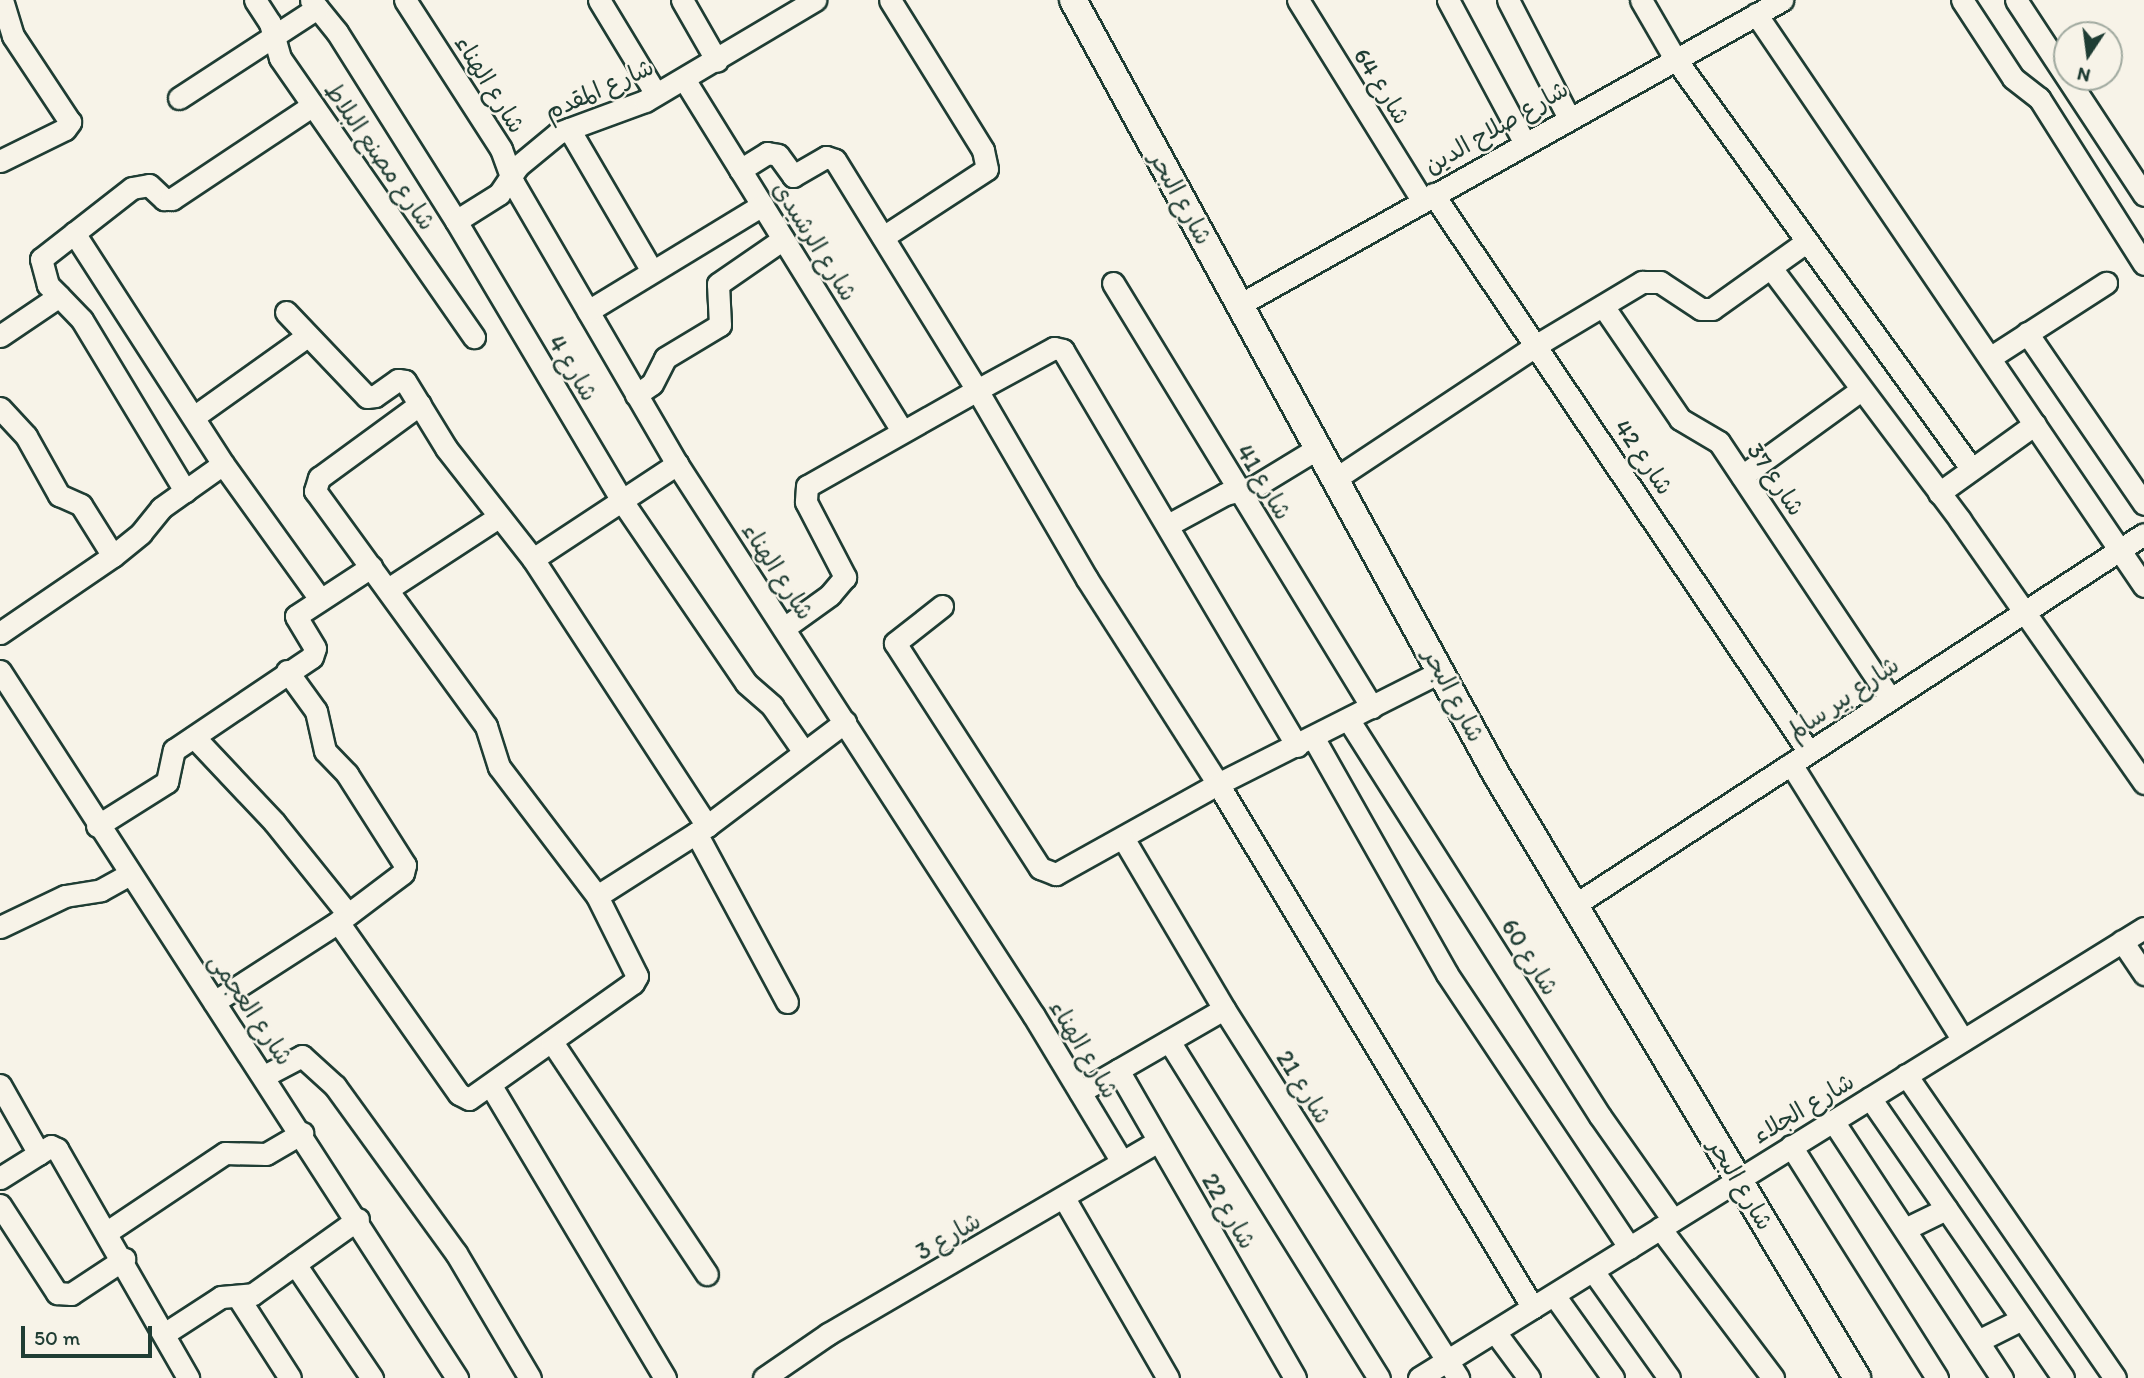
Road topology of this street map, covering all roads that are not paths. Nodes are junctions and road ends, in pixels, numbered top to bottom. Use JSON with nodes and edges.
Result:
{"nodes":[{"id":1,"x":2,"y":0,"type":"edge"},
{"id":2,"x":255,"y":0,"type":"edge"},
{"id":3,"x":405,"y":0,"type":"edge"},
{"id":4,"x":599,"y":0,"type":"edge"},
{"id":5,"x":682,"y":0,"type":"edge"},
{"id":6,"x":890,"y":0,"type":"edge"},
{"id":7,"x":1073,"y":0,"type":"edge"},
{"id":8,"x":1298,"y":0,"type":"edge"},
{"id":9,"x":1448,"y":0,"type":"edge"},
{"id":10,"x":1508,"y":0,"type":"edge"},
{"id":11,"x":1641,"y":0,"type":"edge"},
{"id":12,"x":1782,"y":0,"type":"edge"},
{"id":13,"x":1962,"y":0,"type":"edge"},
{"id":14,"x":2016,"y":0,"type":"edge"},
{"id":15,"x":809,"y":2,"type":"edge"},
{"id":16,"x":314,"y":4,"type":"edge"},
{"id":17,"x":1756,"y":14,"type":"junction"},
{"id":18,"x":274,"y":36,"type":"junction"},
{"id":19,"x":1674,"y":57,"type":"junction"},
{"id":20,"x":717,"y":61,"type":"junction"},
{"id":21,"x":684,"y":79,"type":"junction"},
{"id":22,"x":656,"y":94,"type":"junction"},
{"id":23,"x":178,"y":98,"type":"dead end"},
{"id":24,"x":313,"y":105,"type":"junction"},
{"id":25,"x":1568,"y":116,"type":"junction"},
{"id":26,"x":569,"y":129,"type":"junction"},
{"id":27,"x":1524,"y":142,"type":"junction"},
{"id":28,"x":0,"y":160,"type":"edge"},
{"id":29,"x":740,"y":170,"type":"junction"},
{"id":30,"x":510,"y":177,"type":"junction"},
{"id":31,"x":2144,"y":195,"type":"edge"},
{"id":32,"x":1428,"y":197,"type":"junction"},
{"id":33,"x":762,"y":205,"type":"junction"},
{"id":34,"x":456,"y":221,"type":"junction"},
{"id":35,"x":74,"y":233,"type":"junction"},
{"id":36,"x":883,"y":237,"type":"junction"},
{"id":37,"x":783,"y":239,"type":"junction"},
{"id":38,"x":1806,"y":242,"type":"junction"},
{"id":39,"x":2144,"y":264,"type":"edge"},
{"id":40,"x":1771,"y":268,"type":"junction"},
{"id":41,"x":652,"y":271,"type":"junction"},
{"id":42,"x":1113,"y":283,"type":"dead end"},
{"id":43,"x":2106,"y":283,"type":"dead end"},
{"id":44,"x":59,"y":296,"type":"junction"},
{"id":45,"x":1239,"y":305,"type":"junction"},
{"id":46,"x":1602,"y":306,"type":"junction"},
{"id":47,"x":588,"y":311,"type":"junction"},
{"id":48,"x":286,"y":312,"type":"dead end"},
{"id":49,"x":2027,"y":333,"type":"junction"},
{"id":50,"x":0,"y":336,"type":"edge"},
{"id":51,"x":307,"y":336,"type":"junction"},
{"id":52,"x":474,"y":337,"type":"dead end"},
{"id":53,"x":1535,"y":345,"type":"junction"},
{"id":54,"x":1991,"y":357,"type":"junction"},
{"id":55,"x":977,"y":390,"type":"junction"},
{"id":56,"x":1861,"y":390,"type":"junction"},
{"id":57,"x":636,"y":395,"type":"junction"},
{"id":58,"x":420,"y":404,"type":"junction"},
{"id":59,"x":0,"y":408,"type":"edge"},
{"id":60,"x":195,"y":416,"type":"junction"},
{"id":61,"x":2035,"y":424,"type":"junction"},
{"id":62,"x":902,"y":431,"type":"junction"},
{"id":63,"x":1318,"y":449,"type":"junction"},
{"id":64,"x":223,"y":464,"type":"junction"},
{"id":65,"x":677,"y":464,"type":"junction"},
{"id":66,"x":1971,"y":468,"type":"junction"},
{"id":67,"x":1742,"y":476,"type":"junction"},
{"id":68,"x":1335,"y":479,"type":"junction"},
{"id":69,"x":185,"y":491,"type":"junction"},
{"id":70,"x":1239,"y":491,"type":"junction"},
{"id":71,"x":1940,"y":493,"type":"junction"},
{"id":72,"x":622,"y":501,"type":"junction"},
{"id":73,"x":2144,"y":504,"type":"edge"},
{"id":74,"x":496,"y":518,"type":"junction"},
{"id":75,"x":1168,"y":525,"type":"junction"},
{"id":76,"x":2144,"y":534,"type":"edge"},
{"id":77,"x":2120,"y":550,"type":"junction"},
{"id":78,"x":113,"y":556,"type":"junction"},
{"id":79,"x":533,"y":559,"type":"junction"},
{"id":80,"x":371,"y":566,"type":"junction"},
{"id":81,"x":2144,"y":586,"type":"edge"},
{"id":82,"x":388,"y":589,"type":"junction"},
{"id":83,"x":320,"y":599,"type":"junction"},
{"id":84,"x":942,"y":606,"type":"dead end"},
{"id":85,"x":2023,"y":610,"type":"junction"},
{"id":86,"x":784,"y":628,"type":"junction"},
{"id":87,"x":0,"y":633,"type":"edge"},
{"id":88,"x":0,"y":671,"type":"edge"},
{"id":89,"x":287,"y":671,"type":"junction"},
{"id":90,"x":1442,"y":671,"type":"junction"},
{"id":91,"x":1890,"y":698,"type":"junction"},
{"id":92,"x":1372,"y":707,"type":"junction"},
{"id":93,"x":1348,"y":719,"type":"junction"},
{"id":94,"x":845,"y":722,"type":"junction"},
{"id":95,"x":194,"y":737,"type":"junction"},
{"id":96,"x":1305,"y":742,"type":"junction"},
{"id":97,"x":804,"y":752,"type":"junction"},
{"id":98,"x":1809,"y":752,"type":"junction"},
{"id":99,"x":1791,"y":764,"type":"junction"},
{"id":100,"x":2144,"y":783,"type":"edge"},
{"id":101,"x":1218,"y":784,"type":"junction"},
{"id":102,"x":97,"y":826,"type":"junction"},
{"id":103,"x":701,"y":830,"type":"junction"},
{"id":104,"x":1123,"y":838,"type":"junction"},
{"id":105,"x":128,"y":874,"type":"junction"},
{"id":106,"x":597,"y":896,"type":"junction"},
{"id":107,"x":1573,"y":906,"type":"junction"},
{"id":108,"x":343,"y":918,"type":"junction"},
{"id":109,"x":2,"y":922,"type":"edge"},
{"id":110,"x":2144,"y":928,"type":"edge"},
{"id":111,"x":2122,"y":941,"type":"junction"},
{"id":112,"x":2144,"y":974,"type":"edge"},
{"id":113,"x":214,"y":1002,"type":"junction"},
{"id":114,"x":786,"y":1002,"type":"dead end"},
{"id":115,"x":1224,"y":1009,"type":"junction"},
{"id":116,"x":1963,"y":1040,"type":"junction"},
{"id":117,"x":1169,"y":1041,"type":"junction"},
{"id":118,"x":552,"y":1042,"type":"junction"},
{"id":119,"x":1118,"y":1070,"type":"junction"},
{"id":120,"x":1906,"y":1075,"type":"junction"},
{"id":121,"x":264,"y":1076,"type":"junction"},
{"id":122,"x":0,"y":1085,"type":"edge"},
{"id":123,"x":491,"y":1086,"type":"junction"},
{"id":124,"x":1080,"y":1093,"type":"junction"},
{"id":125,"x":1870,"y":1098,"type":"junction"},
{"id":126,"x":1833,"y":1121,"type":"junction"},
{"id":127,"x":302,"y":1133,"type":"junction"},
{"id":128,"x":1158,"y":1141,"type":"junction"},
{"id":129,"x":1791,"y":1146,"type":"junction"},
{"id":130,"x":39,"y":1154,"type":"junction"},
{"id":131,"x":1122,"y":1163,"type":"junction"},
{"id":132,"x":0,"y":1178,"type":"edge"},
{"id":133,"x":1738,"y":1178,"type":"junction"},
{"id":134,"x":1064,"y":1198,"type":"junction"},
{"id":135,"x":0,"y":1205,"type":"edge"},
{"id":136,"x":1946,"y":1209,"type":"junction"},
{"id":137,"x":358,"y":1219,"type":"junction"},
{"id":138,"x":1667,"y":1224,"type":"junction"},
{"id":139,"x":1905,"y":1229,"type":"junction"},
{"id":140,"x":107,"y":1231,"type":"junction"},
{"id":141,"x":1630,"y":1248,"type":"junction"},
{"id":142,"x":124,"y":1259,"type":"junction"},
{"id":143,"x":295,"y":1264,"type":"junction"},
{"id":144,"x":1593,"y":1271,"type":"junction"},
{"id":145,"x":707,"y":1273,"type":"dead end"},
{"id":146,"x":1554,"y":1295,"type":"junction"},
{"id":147,"x":238,"y":1297,"type":"junction"},
{"id":148,"x":1533,"y":1308,"type":"junction"},
{"id":149,"x":2022,"y":1319,"type":"junction"},
{"id":150,"x":1495,"y":1332,"type":"junction"},
{"id":151,"x":164,"y":1334,"type":"junction"},
{"id":152,"x":1978,"y":1342,"type":"junction"},
{"id":153,"x":1452,"y":1370,"type":"edge"},
{"id":154,"x":1992,"y":1374,"type":"edge"},
{"id":155,"x":188,"y":1378,"type":"edge"},
{"id":156,"x":290,"y":1378,"type":"edge"},
{"id":157,"x":372,"y":1378,"type":"edge"},
{"id":158,"x":457,"y":1378,"type":"edge"},
{"id":159,"x":530,"y":1378,"type":"edge"},
{"id":160,"x":665,"y":1378,"type":"edge"},
{"id":161,"x":764,"y":1378,"type":"edge"},
{"id":162,"x":1168,"y":1378,"type":"edge"},
{"id":163,"x":1295,"y":1378,"type":"edge"},
{"id":164,"x":1379,"y":1378,"type":"edge"},
{"id":165,"x":1419,"y":1378,"type":"edge"},
{"id":166,"x":1529,"y":1378,"type":"edge"},
{"id":167,"x":1613,"y":1378,"type":"edge"},
{"id":168,"x":1669,"y":1378,"type":"edge"},
{"id":169,"x":1773,"y":1378,"type":"edge"},
{"id":170,"x":1857,"y":1378,"type":"edge"},
{"id":171,"x":1937,"y":1378,"type":"edge"},
{"id":172,"x":2063,"y":1378,"type":"edge"},
{"id":173,"x":2115,"y":1378,"type":"edge"}],
"edges":[{"from":1,"to":28,"type":"street"},
{"from":2,"to":18,"type":"street","name":"شارع مصنع البلاط"},
{"from":3,"to":30,"type":"street","name":"شارع الهناء"},
{"from":4,"to":22,"type":"street"},
{"from":5,"to":20,"type":"street"},
{"from":6,"to":36,"type":"street"},
{"from":7,"to":45,"type":"street","name":"شارع البحر"},
{"from":8,"to":32,"type":"street","name":"شارع 64"},
{"from":9,"to":27,"type":"street"},
{"from":10,"to":25,"type":"street"},
{"from":11,"to":19,"type":"street"},
{"from":12,"to":17,"type":"street","name":"شارع صلاح الدين"},
{"from":13,"to":39,"type":"street"},
{"from":14,"to":31,"type":"street"},
{"from":15,"to":20,"type":"street","name":"شارع المقدم"},
{"from":16,"to":18,"type":"street"},
{"from":16,"to":34,"type":"street","name":"شارع 4"},
{"from":17,"to":19,"type":"street","name":"شارع صلاح الدين"},
{"from":17,"to":54,"type":"street"},
{"from":18,"to":23,"type":"street"},
{"from":18,"to":24,"type":"street","name":"شارع مصنع البلاط"},
{"from":19,"to":25,"type":"street","name":"شارع صلاح الدين"},
{"from":19,"to":38,"type":"street"},
{"from":20,"to":21,"type":"street","name":"شارع المقدم"},
{"from":21,"to":22,"type":"street","name":"شارع المقدم"},
{"from":21,"to":29,"type":"street","name":"شارع الرشيدى"},
{"from":22,"to":26,"type":"street","name":"شارع المقدم"},
{"from":24,"to":35,"type":"street"},
{"from":24,"to":52,"type":"street","name":"شارع مصنع البلاط"},
{"from":25,"to":27,"type":"street","name":"شارع صلاح الدين"},
{"from":26,"to":30,"type":"street","name":"شارع المقدم"},
{"from":26,"to":41,"type":"street"},
{"from":27,"to":32,"type":"street","name":"شارع صلاح الدين"},
{"from":29,"to":33,"type":"street","name":"شارع الرشيدى"},
{"from":29,"to":36,"type":"street"},
{"from":30,"to":34,"type":"street","name":"شارع المقدم"},
{"from":30,"to":47,"type":"street","name":"شارع الهناء"},
{"from":32,"to":45,"type":"street","name":"شارع صلاح الدين"},
{"from":32,"to":53,"type":"street","name":"شارع 42"},
{"from":33,"to":37,"type":"street","name":"شارع الرشيدى"},
{"from":33,"to":41,"type":"street"},
{"from":34,"to":72,"type":"street","name":"شارع 4"},
{"from":35,"to":44,"type":"street"},
{"from":35,"to":60,"type":"street"},
{"from":36,"to":55,"type":"street"},
{"from":37,"to":57,"type":"street"},
{"from":37,"to":62,"type":"street","name":"شارع الرشيدى"},
{"from":38,"to":40,"type":"street"},
{"from":38,"to":66,"type":"street"},
{"from":40,"to":46,"type":"street"},
{"from":40,"to":56,"type":"street"},
{"from":41,"to":47,"type":"street"},
{"from":42,"to":70,"type":"street","name":"شارع 41"},
{"from":43,"to":49,"type":"street"},
{"from":44,"to":50,"type":"street"},
{"from":44,"to":69,"type":"street"},
{"from":45,"to":63,"type":"street","name":"شارع البحر"},
{"from":46,"to":53,"type":"street"},
{"from":46,"to":67,"type":"street","name":"شارع 37"},
{"from":47,"to":57,"type":"street","name":"شارع الهناء"},
{"from":48,"to":51,"type":"street"},
{"from":49,"to":54,"type":"street"},
{"from":49,"to":73,"type":"street"},
{"from":51,"to":58,"type":"street"},
{"from":51,"to":60,"type":"street"},
{"from":53,"to":68,"type":"street"},
{"from":53,"to":98,"type":"street","name":"شارع 42"},
{"from":54,"to":61,"type":"street"},
{"from":55,"to":62,"type":"street"},
{"from":55,"to":75,"type":"street"},
{"from":55,"to":101,"type":"street"},
{"from":56,"to":67,"type":"street"},
{"from":56,"to":71,"type":"street"},
{"from":57,"to":65,"type":"street","name":"شارع الهناء"},
{"from":58,"to":74,"type":"street"},
{"from":58,"to":80,"type":"street"},
{"from":59,"to":78,"type":"street"},
{"from":60,"to":64,"type":"street"},
{"from":61,"to":66,"type":"street"},
{"from":61,"to":77,"type":"street"},
{"from":62,"to":86,"type":"street"},
{"from":63,"to":68,"type":"street","name":"شارع البحر"},
{"from":63,"to":70,"type":"street"},
{"from":64,"to":69,"type":"street"},
{"from":64,"to":83,"type":"street"},
{"from":65,"to":72,"type":"street"},
{"from":65,"to":86,"type":"street","name":"شارع الهناء"},
{"from":66,"to":71,"type":"street"},
{"from":67,"to":91,"type":"street","name":"شارع 37"},
{"from":68,"to":90,"type":"street","name":"شارع البحر"},
{"from":69,"to":78,"type":"street"},
{"from":70,"to":75,"type":"street"},
{"from":70,"to":92,"type":"street","name":"شارع 41"},
{"from":71,"to":85,"type":"street"},
{"from":72,"to":79,"type":"street"},
{"from":72,"to":97,"type":"street","name":"شارع 4"},
{"from":74,"to":79,"type":"street"},
{"from":74,"to":82,"type":"street"},
{"from":75,"to":96,"type":"street"},
{"from":76,"to":77,"type":"street","name":"شارع بير سالم"},
{"from":77,"to":81,"type":"street"},
{"from":77,"to":85,"type":"street","name":"شارع بير سالم"},
{"from":78,"to":87,"type":"street"},
{"from":79,"to":103,"type":"street"},
{"from":80,"to":82,"type":"street"},
{"from":80,"to":83,"type":"street"},
{"from":82,"to":106,"type":"street"},
{"from":83,"to":89,"type":"street"},
{"from":84,"to":104,"type":"street"},
{"from":85,"to":91,"type":"street","name":"شارع بير سالم"},
{"from":85,"to":100,"type":"street"},
{"from":86,"to":94,"type":"street","name":"شارع الهناء"},
{"from":88,"to":102,"type":"street","name":"شارع العجمى"},
{"from":89,"to":95,"type":"street"},
{"from":89,"to":108,"type":"street"},
{"from":90,"to":92,"type":"street"},
{"from":90,"to":107,"type":"street","name":"شارع البحر"},
{"from":91,"to":98,"type":"street","name":"شارع بير سالم"},
{"from":92,"to":93,"type":"street"},
{"from":93,"to":96,"type":"street"},
{"from":93,"to":138,"type":"street","name":"شارع 60"},
{"from":94,"to":97,"type":"street"},
{"from":94,"to":124,"type":"street","name":"شارع الهناء"},
{"from":95,"to":102,"type":"street"},
{"from":95,"to":108,"type":"street"},
{"from":96,"to":101,"type":"street"},
{"from":96,"to":141,"type":"street"},
{"from":97,"to":103,"type":"street"},
{"from":98,"to":99,"type":"street","name":"شارع بير سالم"},
{"from":99,"to":107,"type":"street","name":"شارع بير سالم"},
{"from":99,"to":116,"type":"street"},
{"from":101,"to":104,"type":"street"},
{"from":101,"to":148,"type":"street"},
{"from":102,"to":105,"type":"street","name":"شارع العجمى"},
{"from":103,"to":106,"type":"street"},
{"from":103,"to":114,"type":"street"},
{"from":104,"to":115,"type":"street","name":"شارع 21"},
{"from":105,"to":109,"type":"street"},
{"from":105,"to":113,"type":"street","name":"شارع العجمى"},
{"from":106,"to":118,"type":"street"},
{"from":107,"to":133,"type":"street","name":"شارع البحر"},
{"from":108,"to":113,"type":"street"},
{"from":108,"to":123,"type":"street"},
{"from":110,"to":111,"type":"street","name":"شارع الجلاء"},
{"from":111,"to":112,"type":"street"},
{"from":111,"to":116,"type":"street","name":"شارع الجلاء"},
{"from":113,"to":121,"type":"street","name":"شارع العجمى"},
{"from":115,"to":117,"type":"street"},
{"from":115,"to":153,"type":"street","name":"شارع 21"},
{"from":116,"to":120,"type":"street","name":"شارع الجلاء"},
{"from":117,"to":119,"type":"street"},
{"from":117,"to":164,"type":"street"},
{"from":118,"to":123,"type":"street"},
{"from":118,"to":145,"type":"street"},
{"from":119,"to":124,"type":"street"},
{"from":119,"to":128,"type":"street","name":"شارع 22"},
{"from":120,"to":125,"type":"street","name":"شارع الجلاء"},
{"from":120,"to":173,"type":"street"},
{"from":121,"to":127,"type":"street","name":"شارع العجمى"},
{"from":121,"to":159,"type":"street"},
{"from":122,"to":130,"type":"street"},
{"from":123,"to":160,"type":"street"},
{"from":124,"to":131,"type":"street","name":"شارع الهناء"},
{"from":125,"to":126,"type":"street","name":"شارع الجلاء"},
{"from":125,"to":136,"type":"street"},
{"from":126,"to":129,"type":"street","name":"شارع الجلاء"},
{"from":126,"to":139,"type":"street"},
{"from":127,"to":137,"type":"street","name":"شارع العجمى"},
{"from":127,"to":140,"type":"street"},
{"from":128,"to":131,"type":"street","name":"شارع 3"},
{"from":128,"to":163,"type":"street","name":"شارع 22"},
{"from":129,"to":133,"type":"street","name":"شارع الجلاء"},
{"from":129,"to":171,"type":"street"},
{"from":130,"to":132,"type":"street"},
{"from":130,"to":140,"type":"street"},
{"from":131,"to":134,"type":"street","name":"شارع 3"},
{"from":133,"to":138,"type":"street","name":"شارع الجلاء"},
{"from":133,"to":170,"type":"street","name":"شارع البحر"},
{"from":134,"to":161,"type":"street","name":"شارع 3"},
{"from":134,"to":162,"type":"street"},
{"from":135,"to":142,"type":"street"},
{"from":136,"to":139,"type":"street"},
{"from":136,"to":149,"type":"street"},
{"from":137,"to":143,"type":"street"},
{"from":137,"to":158,"type":"street","name":"شارع العجمى"},
{"from":138,"to":141,"type":"street","name":"شارع الجلاء"},
{"from":138,"to":169,"type":"street","name":"شارع 60"},
{"from":139,"to":152,"type":"street"},
{"from":140,"to":142,"type":"street"},
{"from":141,"to":144,"type":"street","name":"شارع الجلاء"},
{"from":142,"to":151,"type":"street"},
{"from":143,"to":147,"type":"street"},
{"from":143,"to":157,"type":"street"},
{"from":144,"to":146,"type":"street","name":"شارع الجلاء"},
{"from":144,"to":168,"type":"street"},
{"from":146,"to":148,"type":"street","name":"شارع الجلاء"},
{"from":146,"to":167,"type":"street"},
{"from":147,"to":151,"type":"street"},
{"from":147,"to":156,"type":"street"},
{"from":148,"to":150,"type":"street","name":"شارع الجلاء"},
{"from":149,"to":152,"type":"street"},
{"from":149,"to":172,"type":"street"},
{"from":150,"to":153,"type":"street","name":"شارع الجلاء"},
{"from":150,"to":166,"type":"street"},
{"from":151,"to":155,"type":"street"},
{"from":152,"to":154,"type":"street"},
{"from":153,"to":165,"type":"street","name":"شارع الجلاء"}]}
